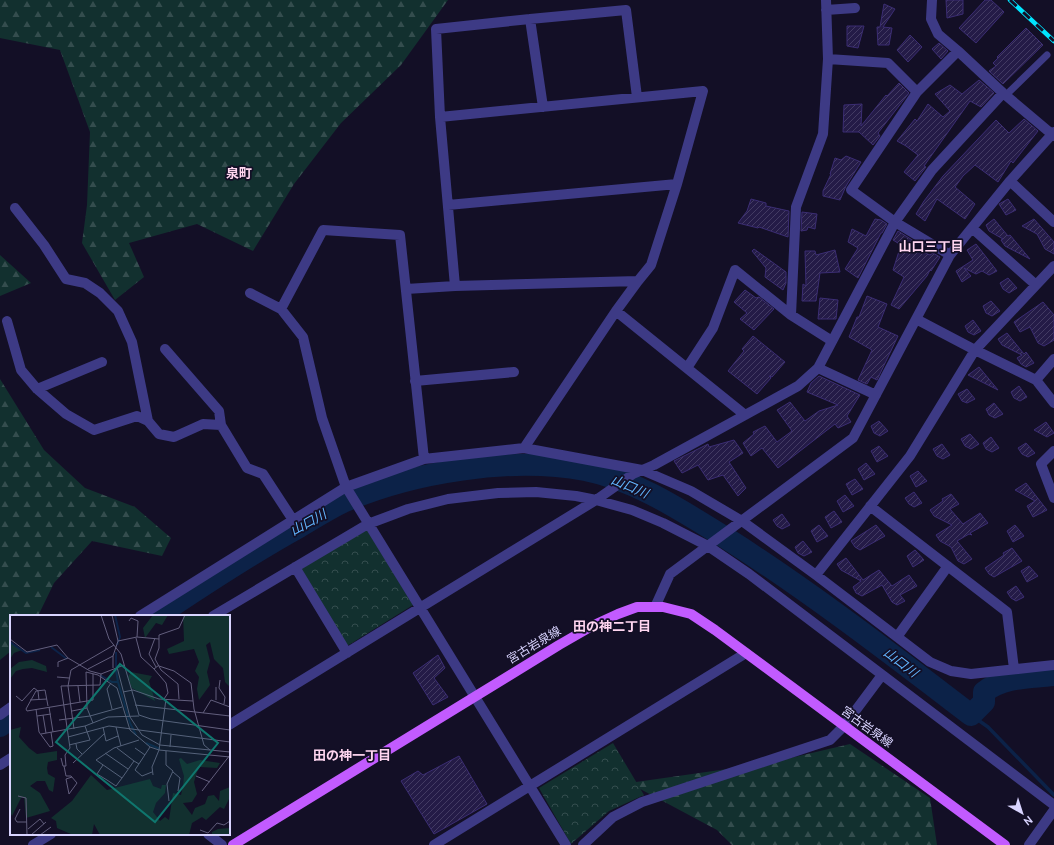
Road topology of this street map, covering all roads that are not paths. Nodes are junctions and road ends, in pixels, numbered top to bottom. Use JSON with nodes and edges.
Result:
{"nodes":[{"id":1,"x":932,"y":0,"type":"edge"},
{"id":2,"x":826,"y":5,"type":"edge"},
{"id":3,"x":855,"y":8,"type":"dead end"},
{"id":4,"x":530,"y":18,"type":"junction"},
{"id":5,"x":958,"y":51,"type":"junction"},
{"id":6,"x":1047,"y":54,"type":"dead end"},
{"id":7,"x":828,"y":58,"type":"junction"},
{"id":8,"x":917,"y":92,"type":"junction"},
{"id":9,"x":1004,"y":94,"type":"junction"},
{"id":10,"x":637,"y":97,"type":"junction"},
{"id":11,"x":543,"y":107,"type":"junction"},
{"id":12,"x":440,"y":117,"type":"junction"},
{"id":13,"x":1053,"y":134,"type":"edge"},
{"id":14,"x":1010,"y":181,"type":"junction"},
{"id":15,"x":677,"y":184,"type":"junction"},
{"id":16,"x":448,"y":205,"type":"junction"},
{"id":17,"x":15,"y":208,"type":"dead end"},
{"id":18,"x":895,"y":222,"type":"junction"},
{"id":19,"x":1054,"y":222,"type":"edge"},
{"id":20,"x":972,"y":228,"type":"junction"},
{"id":21,"x":950,"y":255,"type":"junction"},
{"id":22,"x":1054,"y":266,"type":"edge"},
{"id":23,"x":638,"y":281,"type":"junction"},
{"id":24,"x":1036,"y":285,"type":"junction"},
{"id":25,"x":455,"y":286,"type":"junction"},
{"id":26,"x":406,"y":289,"type":"junction"},
{"id":27,"x":250,"y":293,"type":"dead end"},
{"id":28,"x":281,"y":309,"type":"junction"},
{"id":29,"x":616,"y":311,"type":"junction"},
{"id":30,"x":791,"y":315,"type":"junction"},
{"id":31,"x":916,"y":319,"type":"junction"},
{"id":32,"x":7,"y":321,"type":"dead end"},
{"id":33,"x":832,"y":341,"type":"junction"},
{"id":34,"x":165,"y":349,"type":"dead end"},
{"id":35,"x":975,"y":350,"type":"junction"},
{"id":36,"x":1054,"y":359,"type":"edge"},
{"id":37,"x":102,"y":362,"type":"dead end"},
{"id":38,"x":687,"y":368,"type":"junction"},
{"id":39,"x":818,"y":368,"type":"junction"},
{"id":40,"x":514,"y":372,"type":"dead end"},
{"id":41,"x":1036,"y":380,"type":"junction"},
{"id":42,"x":415,"y":381,"type":"junction"},
{"id":43,"x":37,"y":389,"type":"junction"},
{"id":44,"x":876,"y":395,"type":"junction"},
{"id":45,"x":1054,"y":403,"type":"edge"},
{"id":46,"x":745,"y":414,"type":"junction"},
{"id":47,"x":148,"y":421,"type":"junction"},
{"id":48,"x":221,"y":425,"type":"junction"},
{"id":49,"x":524,"y":448,"type":"junction"},
{"id":50,"x":1054,"y":451,"type":"edge"},
{"id":51,"x":424,"y":459,"type":"junction"},
{"id":52,"x":637,"y":472,"type":"junction"},
{"id":53,"x":347,"y":490,"type":"junction"},
{"id":54,"x":1054,"y":498,"type":"edge"},
{"id":55,"x":596,"y":500,"type":"junction"},
{"id":56,"x":870,"y":506,"type":"junction"},
{"id":57,"x":293,"y":520,"type":"junction"},
{"id":58,"x":742,"y":521,"type":"junction"},
{"id":59,"x":367,"y":522,"type":"junction"},
{"id":60,"x":708,"y":546,"type":"junction"},
{"id":61,"x":948,"y":566,"type":"junction"},
{"id":62,"x":294,"y":567,"type":"junction"},
{"id":63,"x":816,"y":575,"type":"junction"},
{"id":64,"x":655,"y":607,"type":"junction"},
{"id":65,"x":420,"y":608,"type":"junction"},
{"id":66,"x":142,"y":615,"type":"edge"},
{"id":67,"x":215,"y":615,"type":"edge"},
{"id":68,"x":897,"y":638,"type":"junction"},
{"id":69,"x":347,"y":653,"type":"junction"},
{"id":70,"x":746,"y":653,"type":"junction"},
{"id":71,"x":1054,"y":665,"type":"edge"},
{"id":72,"x":1014,"y":669,"type":"junction"},
{"id":73,"x":882,"y":675,"type":"junction"},
{"id":74,"x":475,"y":697,"type":"junction"},
{"id":75,"x":10,"y":708,"type":"edge"},
{"id":76,"x":0,"y":715,"type":"edge"},
{"id":77,"x":230,"y":724,"type":"edge"},
{"id":78,"x":844,"y":726,"type":"junction"},
{"id":79,"x":10,"y":759,"type":"edge"},
{"id":80,"x":0,"y":765,"type":"edge"},
{"id":81,"x":530,"y":786,"type":"junction"},
{"id":82,"x":1054,"y":805,"type":"edge"},
{"id":83,"x":1054,"y":810,"type":"edge"},
{"id":84,"x":48,"y":835,"type":"edge"},
{"id":85,"x":209,"y":835,"type":"edge"},
{"id":86,"x":33,"y":845,"type":"edge"},
{"id":87,"x":222,"y":845,"type":"edge"},
{"id":88,"x":233,"y":845,"type":"edge"},
{"id":89,"x":434,"y":845,"type":"edge"},
{"id":90,"x":566,"y":845,"type":"edge"},
{"id":91,"x":583,"y":845,"type":"edge"},
{"id":92,"x":1005,"y":845,"type":"edge"},
{"id":93,"x":1030,"y":845,"type":"edge"}],
"edges":[{"from":1,"to":5,"type":"street"},
{"from":2,"to":3,"type":"street"},
{"from":2,"to":7,"type":"street"},
{"from":4,"to":10,"type":"street"},
{"from":4,"to":11,"type":"street"},
{"from":4,"to":12,"type":"street"},
{"from":5,"to":8,"type":"street"},
{"from":5,"to":9,"type":"street"},
{"from":6,"to":9,"type":"lane"},
{"from":7,"to":8,"type":"street"},
{"from":7,"to":30,"type":"street"},
{"from":8,"to":18,"type":"street"},
{"from":9,"to":13,"type":"street"},
{"from":9,"to":18,"type":"street"},
{"from":10,"to":11,"type":"street"},
{"from":10,"to":15,"type":"street"},
{"from":11,"to":12,"type":"street"},
{"from":12,"to":16,"type":"street"},
{"from":13,"to":14,"type":"street"},
{"from":14,"to":19,"type":"street"},
{"from":14,"to":20,"type":"street"},
{"from":15,"to":16,"type":"street"},
{"from":15,"to":23,"type":"street"},
{"from":16,"to":25,"type":"street"},
{"from":17,"to":47,"type":"street"},
{"from":18,"to":21,"type":"street"},
{"from":18,"to":33,"type":"street"},
{"from":20,"to":21,"type":"street"},
{"from":20,"to":24,"type":"street"},
{"from":21,"to":31,"type":"street"},
{"from":22,"to":24,"type":"street"},
{"from":23,"to":25,"type":"street"},
{"from":23,"to":29,"type":"street"},
{"from":24,"to":35,"type":"street"},
{"from":25,"to":26,"type":"street"},
{"from":26,"to":28,"type":"street"},
{"from":26,"to":42,"type":"street"},
{"from":27,"to":28,"type":"street"},
{"from":28,"to":53,"type":"street"},
{"from":29,"to":38,"type":"street"},
{"from":29,"to":49,"type":"street"},
{"from":30,"to":33,"type":"street"},
{"from":30,"to":38,"type":"street"},
{"from":31,"to":35,"type":"street"},
{"from":31,"to":44,"type":"street"},
{"from":32,"to":43,"type":"street"},
{"from":33,"to":39,"type":"street"},
{"from":34,"to":48,"type":"street"},
{"from":35,"to":41,"type":"street"},
{"from":35,"to":56,"type":"street"},
{"from":36,"to":41,"type":"street"},
{"from":37,"to":43,"type":"street"},
{"from":38,"to":46,"type":"street"},
{"from":39,"to":44,"type":"street"},
{"from":39,"to":46,"type":"street"},
{"from":40,"to":42,"type":"street"},
{"from":41,"to":45,"type":"street"},
{"from":42,"to":51,"type":"street"},
{"from":43,"to":47,"type":"street"},
{"from":44,"to":58,"type":"street"},
{"from":46,"to":52,"type":"street"},
{"from":47,"to":48,"type":"street"},
{"from":48,"to":57,"type":"street"},
{"from":49,"to":51,"type":"street"},
{"from":49,"to":52,"type":"street"},
{"from":50,"to":54,"type":"street"},
{"from":51,"to":53,"type":"street"},
{"from":52,"to":55,"type":"street"},
{"from":52,"to":58,"type":"street"},
{"from":53,"to":57,"type":"street"},
{"from":53,"to":59,"type":"street"},
{"from":55,"to":59,"type":"street"},
{"from":55,"to":60,"type":"street"},
{"from":55,"to":65,"type":"street"},
{"from":56,"to":61,"type":"street"},
{"from":56,"to":63,"type":"street"},
{"from":57,"to":66,"type":"street"},
{"from":58,"to":60,"type":"street"},
{"from":58,"to":63,"type":"street"},
{"from":59,"to":62,"type":"street"},
{"from":59,"to":65,"type":"street"},
{"from":60,"to":64,"type":"street"},
{"from":60,"to":73,"type":"street"},
{"from":61,"to":68,"type":"street"},
{"from":61,"to":72,"type":"street"},
{"from":62,"to":67,"type":"street"},
{"from":62,"to":69,"type":"street"},
{"from":63,"to":68,"type":"street"},
{"from":64,"to":70,"type":"main road","name":"宮古岩泉線"},
{"from":64,"to":74,"type":"main road","name":"宮古岩泉線"},
{"from":65,"to":69,"type":"street"},
{"from":65,"to":74,"type":"street"},
{"from":68,"to":72,"type":"street"},
{"from":69,"to":77,"type":"street"},
{"from":70,"to":78,"type":"main road","name":"宮古岩泉線"},
{"from":70,"to":81,"type":"street"},
{"from":71,"to":72,"type":"street"},
{"from":73,"to":78,"type":"street"},
{"from":73,"to":82,"type":"street"},
{"from":74,"to":81,"type":"street"},
{"from":74,"to":88,"type":"main road","name":"宮古岩泉線"},
{"from":75,"to":76,"type":"street"},
{"from":78,"to":91,"type":"street"},
{"from":78,"to":92,"type":"main road","name":"宮古岩泉線"},
{"from":79,"to":80,"type":"street"},
{"from":81,"to":89,"type":"street"},
{"from":81,"to":90,"type":"street"},
{"from":83,"to":93,"type":"street"},
{"from":84,"to":86,"type":"street"},
{"from":85,"to":87,"type":"street"}]}
